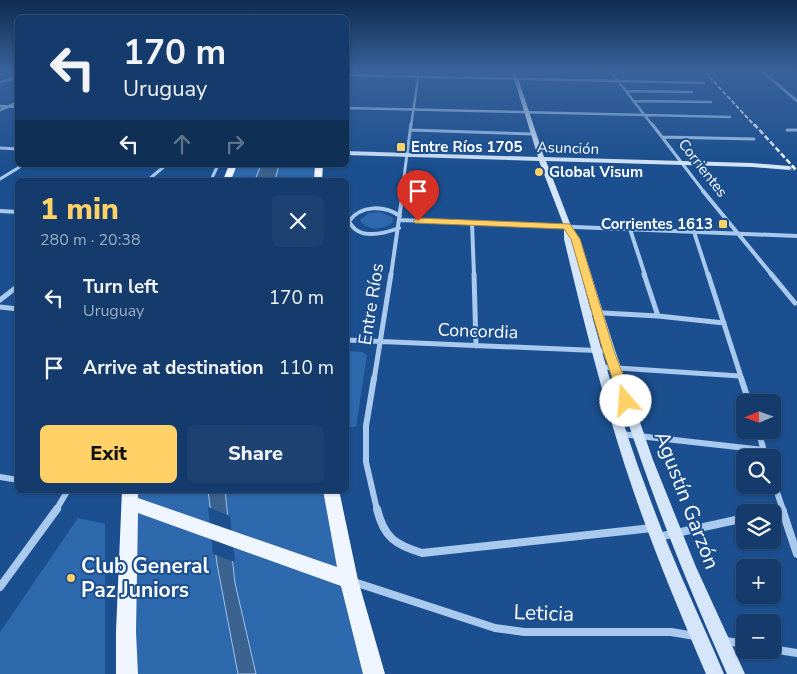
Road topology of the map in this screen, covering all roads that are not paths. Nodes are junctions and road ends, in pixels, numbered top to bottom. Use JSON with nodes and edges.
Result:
{"nodes":[{"id":1,"x":14,"y":103,"type":"edge"},
{"id":2,"x":414,"y":103,"type":"edge"},
{"id":3,"x":524,"y":103,"type":"edge"},
{"id":4,"x":635,"y":103,"type":"edge"},
{"id":5,"x":0,"y":106,"type":"edge"},
{"id":6,"x":8,"y":106,"type":"junction"},
{"id":7,"x":15,"y":107,"type":"edge"},
{"id":8,"x":349,"y":108,"type":"edge"},
{"id":9,"x":0,"y":110,"type":"edge"},
{"id":10,"x":413,"y":110,"type":"junction"},
{"id":11,"x":527,"y":112,"type":"junction"},
{"id":12,"x":644,"y":115,"type":"junction"},
{"id":13,"x":730,"y":117,"type":"dead end"},
{"id":14,"x":410,"y":130,"type":"junction"},
{"id":15,"x":787,"y":130,"type":"dead end"},
{"id":16,"x":797,"y":130,"type":"edge"},
{"id":17,"x":534,"y":134,"type":"junction"},
{"id":18,"x":662,"y":137,"type":"junction"},
{"id":19,"x":754,"y":140,"type":"dead end"},
{"id":20,"x":0,"y":148,"type":"edge"},
{"id":21,"x":15,"y":149,"type":"edge"},
{"id":22,"x":349,"y":153,"type":"edge"},
{"id":23,"x":406,"y":155,"type":"junction"},
{"id":24,"x":542,"y":159,"type":"junction"},
{"id":25,"x":682,"y":163,"type":"junction"},
{"id":26,"x":20,"y":167,"type":"edge"},
{"id":27,"x":164,"y":167,"type":"edge"},
{"id":28,"x":789,"y":168,"type":"tunnel mouth"},
{"id":29,"x":150,"y":178,"type":"edge"},
{"id":30,"x":0,"y":179,"type":"edge"},
{"id":31,"x":0,"y":211,"type":"edge"},
{"id":32,"x":15,"y":212,"type":"edge"},
{"id":33,"x":400,"y":218,"type":"junction"},
{"id":34,"x":472,"y":223,"type":"junction"},
{"id":35,"x":567,"y":226,"type":"junction"},
{"id":36,"x":399,"y":228,"type":"junction"},
{"id":37,"x":630,"y":229,"type":"junction"},
{"id":38,"x":694,"y":232,"type":"junction"},
{"id":39,"x":736,"y":233,"type":"junction"},
{"id":40,"x":797,"y":236,"type":"edge"},
{"id":41,"x":15,"y":288,"type":"edge"},
{"id":42,"x":0,"y":300,"type":"edge"},
{"id":43,"x":795,"y":303,"type":"dead end"},
{"id":44,"x":0,"y":307,"type":"edge"},
{"id":45,"x":15,"y":309,"type":"edge"},
{"id":46,"x":586,"y":312,"type":"junction"},
{"id":47,"x":597,"y":312,"type":"junction"},
{"id":48,"x":658,"y":316,"type":"junction"},
{"id":49,"x":724,"y":323,"type":"junction"},
{"id":50,"x":349,"y":340,"type":"edge"},
{"id":51,"x":380,"y":342,"type":"junction"},
{"id":52,"x":476,"y":346,"type":"junction"},
{"id":53,"x":596,"y":350,"type":"junction"},
{"id":54,"x":608,"y":351,"type":"junction"},
{"id":55,"x":608,"y":367,"type":"junction"},
{"id":56,"x":740,"y":376,"type":"junction"},
{"id":57,"x":746,"y":394,"type":"edge"},
{"id":58,"x":621,"y":434,"type":"junction"},
{"id":59,"x":638,"y":436,"type":"junction"},
{"id":60,"x":755,"y":449,"type":"edge"},
{"id":61,"x":0,"y":477,"type":"edge"},
{"id":62,"x":15,"y":480,"type":"edge"},
{"id":63,"x":66,"y":493,"type":"edge"},
{"id":64,"x":331,"y":493,"type":"edge"},
{"id":65,"x":778,"y":494,"type":"edge"},
{"id":66,"x":129,"y":496,"type":"edge"},
{"id":67,"x":784,"y":511,"type":"junction"},
{"id":68,"x":781,"y":512,"type":"edge"},
{"id":69,"x":736,"y":520,"type":"edge"},
{"id":70,"x":656,"y":532,"type":"junction"},
{"id":71,"x":674,"y":534,"type":"junction"},
{"id":72,"x":797,"y":554,"type":"edge"},
{"id":73,"x":342,"y":578,"type":"junction"},
{"id":74,"x":0,"y":587,"type":"edge"},
{"id":75,"x":699,"y":636,"type":"junction"},
{"id":76,"x":720,"y":640,"type":"junction"},
{"id":77,"x":736,"y":643,"type":"edge"},
{"id":78,"x":781,"y":650,"type":"edge"},
{"id":79,"x":797,"y":653,"type":"edge"},
{"id":80,"x":127,"y":674,"type":"edge"},
{"id":81,"x":374,"y":674,"type":"edge"},
{"id":82,"x":715,"y":674,"type":"edge"},
{"id":83,"x":736,"y":674,"type":"edge"}],
"edges":[{"from":1,"to":6,"type":"street"},
{"from":2,"to":10,"type":"street","name":"Entre Ríos"},
{"from":3,"to":11,"type":"main road","name":"Agustín Garzón"},
{"from":4,"to":12,"type":"street","name":"Corrientes"},
{"from":5,"to":6,"type":"street"},
{"from":6,"to":7,"type":"street"},
{"from":6,"to":9,"type":"street"},
{"from":8,"to":10,"type":"street"},
{"from":10,"to":11,"type":"street"},
{"from":10,"to":14,"type":"street","name":"Entre Ríos"},
{"from":11,"to":12,"type":"street"},
{"from":11,"to":17,"type":"main road","name":"Agustín Garzón"},
{"from":12,"to":13,"type":"street"},
{"from":12,"to":18,"type":"street","name":"Corrientes"},
{"from":14,"to":17,"type":"street"},
{"from":14,"to":23,"type":"street","name":"Entre Ríos"},
{"from":15,"to":16,"type":"street"},
{"from":17,"to":24,"type":"main road","name":"Agustín Garzón"},
{"from":18,"to":19,"type":"street"},
{"from":18,"to":25,"type":"street","name":"Corrientes"},
{"from":20,"to":21,"type":"street"},
{"from":22,"to":23,"type":"main road","name":"Asunción"},
{"from":23,"to":24,"type":"main road","name":"Asunción"},
{"from":23,"to":33,"type":"street","name":"Entre Ríos"},
{"from":24,"to":25,"type":"main road","name":"Asunción"},
{"from":24,"to":35,"type":"main road","name":"Agustín Garzón"},
{"from":25,"to":28,"type":"main road","name":"Asunción"},
{"from":25,"to":39,"type":"street","name":"Corrientes"},
{"from":26,"to":30,"type":"street"},
{"from":27,"to":29,"type":"street"},
{"from":31,"to":32,"type":"street"},
{"from":33,"to":34,"type":"street"},
{"from":33,"to":36,"type":"street","name":"Entre Ríos"},
{"from":33,"to":36,"type":"street"},
{"from":34,"to":35,"type":"street"},
{"from":34,"to":52,"type":"street"},
{"from":35,"to":37,"type":"street"},
{"from":35,"to":46,"type":"main road","name":"Agustín Garzón"},
{"from":35,"to":47,"type":"main road","name":"Agustín Garzón"},
{"from":36,"to":51,"type":"street","name":"Entre Ríos"},
{"from":37,"to":38,"type":"street"},
{"from":37,"to":48,"type":"street"},
{"from":38,"to":39,"type":"street"},
{"from":38,"to":49,"type":"street"},
{"from":39,"to":40,"type":"street"},
{"from":39,"to":43,"type":"street","name":"Corrientes"},
{"from":41,"to":42,"type":"street"},
{"from":44,"to":45,"type":"street"},
{"from":46,"to":47,"type":"street"},
{"from":46,"to":53,"type":"main road","name":"Agustín Garzón"},
{"from":47,"to":48,"type":"street"},
{"from":47,"to":54,"type":"main road","name":"Agustín Garzón"},
{"from":48,"to":49,"type":"street"},
{"from":49,"to":56,"type":"street"},
{"from":50,"to":51,"type":"street","name":"Concordia"},
{"from":51,"to":52,"type":"street","name":"Concordia"},
{"from":51,"to":70,"type":"street","name":"Entre Ríos"},
{"from":52,"to":53,"type":"street","name":"Concordia"},
{"from":53,"to":54,"type":"street","name":"Concordia"},
{"from":53,"to":55,"type":"main road","name":"Agustín Garzón"},
{"from":54,"to":55,"type":"main road","name":"Agustín Garzón"},
{"from":55,"to":56,"type":"street"},
{"from":55,"to":58,"type":"main road","name":"Agustín Garzón"},
{"from":55,"to":59,"type":"main road","name":"Agustín Garzón"},
{"from":56,"to":57,"type":"street"},
{"from":58,"to":59,"type":"street"},
{"from":58,"to":70,"type":"main road","name":"Agustín Garzón"},
{"from":59,"to":60,"type":"street"},
{"from":59,"to":71,"type":"main road","name":"Agustín Garzón"},
{"from":61,"to":62,"type":"street"},
{"from":63,"to":74,"type":"street"},
{"from":64,"to":73,"type":"main road"},
{"from":65,"to":67,"type":"street"},
{"from":66,"to":73,"type":"main road"},
{"from":66,"to":80,"type":"main road"},
{"from":67,"to":68,"type":"street"},
{"from":67,"to":72,"type":"street"},
{"from":69,"to":71,"type":"street","name":"Entre Ríos"},
{"from":70,"to":71,"type":"street","name":"Entre Ríos"},
{"from":70,"to":75,"type":"main road","name":"Agustín Garzón"},
{"from":71,"to":76,"type":"main road","name":"Agustín Garzón"},
{"from":73,"to":75,"type":"street","name":"Leticia"},
{"from":73,"to":81,"type":"main road"},
{"from":75,"to":76,"type":"street","name":"Leticia"},
{"from":75,"to":82,"type":"main road","name":"Agustín Garzón"},
{"from":76,"to":77,"type":"street","name":"Leticia"},
{"from":76,"to":83,"type":"main road","name":"Agustín Garzón"},
{"from":78,"to":79,"type":"street"}]}
